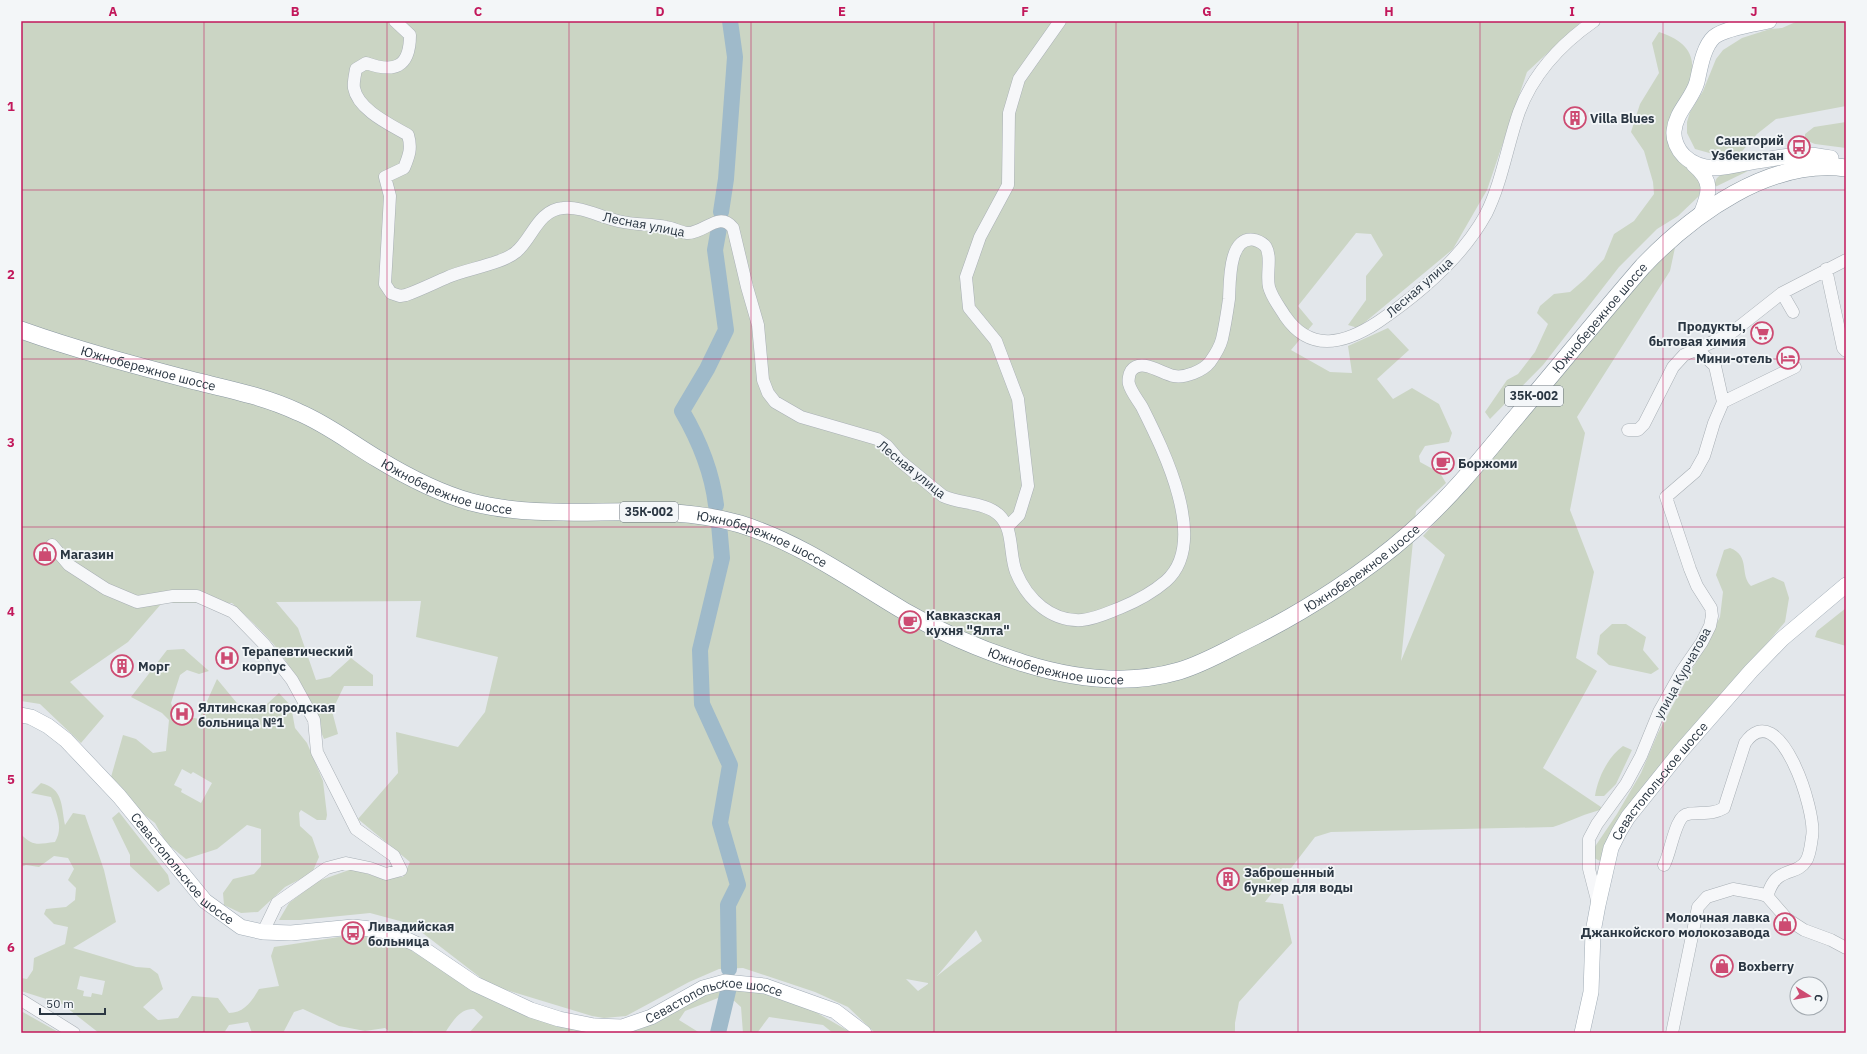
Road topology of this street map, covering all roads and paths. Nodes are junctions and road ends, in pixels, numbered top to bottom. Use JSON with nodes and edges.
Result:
{"nodes":[{"id":1,"x":395,"y":21,"type":"edge"},
{"id":2,"x":1060,"y":21,"type":"edge"},
{"id":3,"x":1594,"y":21,"type":"edge"},
{"id":4,"x":1769,"y":21,"type":"edge"},
{"id":5,"x":1838,"y":159,"type":"edge"},
{"id":6,"x":1694,"y":165,"type":"junction"},
{"id":7,"x":1741,"y":165,"type":"junction"},
{"id":8,"x":1846,"y":168,"type":"edge"},
{"id":9,"x":1773,"y":172,"type":"junction"},
{"id":10,"x":1704,"y":207,"type":"junction"},
{"id":11,"x":1846,"y":260,"type":"edge"},
{"id":12,"x":1826,"y":269,"type":"junction"},
{"id":13,"x":1782,"y":293,"type":"junction"},
{"id":14,"x":1793,"y":312,"type":"dead end"},
{"id":15,"x":21,"y":323,"type":"edge"},
{"id":16,"x":21,"y":330,"type":"edge"},
{"id":17,"x":1697,"y":349,"type":"junction"},
{"id":18,"x":1846,"y":351,"type":"edge"},
{"id":19,"x":1796,"y":367,"type":"dead end"},
{"id":20,"x":1723,"y":402,"type":"junction"},
{"id":21,"x":1628,"y":430,"type":"dead end"},
{"id":22,"x":1456,"y":483,"type":"junction"},
{"id":23,"x":1007,"y":527,"type":"junction"},
{"id":24,"x":52,"y":545,"type":"dead end"},
{"id":25,"x":1846,"y":585,"type":"edge"},
{"id":26,"x":1846,"y":598,"type":"edge"},
{"id":27,"x":21,"y":715,"type":"edge"},
{"id":28,"x":1664,"y":865,"type":"dead end"},
{"id":29,"x":1767,"y":896,"type":"junction"},
{"id":30,"x":1601,"y":908,"type":"junction"},
{"id":31,"x":264,"y":930,"type":"junction"},
{"id":32,"x":1846,"y":948,"type":"edge"},
{"id":33,"x":21,"y":1000,"type":"edge"},
{"id":34,"x":74,"y":1033,"type":"edge"},
{"id":35,"x":864,"y":1033,"type":"edge"},
{"id":36,"x":870,"y":1033,"type":"edge"},
{"id":37,"x":1582,"y":1033,"type":"edge"},
{"id":38,"x":1589,"y":1033,"type":"edge"},
{"id":39,"x":1672,"y":1033,"type":"edge"}],
"edges":[{"from":1,"to":23,"type":"street","name":"Лесная улица"},
{"from":2,"to":23,"type":"street"},
{"from":3,"to":23,"type":"street","name":"Лесная улица"},
{"from":4,"to":6,"type":"main road"},
{"from":5,"to":7,"type":"main road"},
{"from":5,"to":9,"type":"highway","name":"Южнобережное шоссе"},
{"from":6,"to":7,"type":"main road"},
{"from":6,"to":10,"type":"main road"},
{"from":7,"to":9,"type":"main road"},
{"from":8,"to":9,"type":"highway","name":"Южнобережное шоссе","number":"35К-002"},
{"from":9,"to":10,"type":"highway","name":"Южнобережное шоссе","number":"35К-002"},
{"from":10,"to":22,"type":"highway","name":"Южнобережное шоссе","number":"35К-002"},
{"from":11,"to":12,"type":"street"},
{"from":12,"to":13,"type":"street"},
{"from":12,"to":18,"type":"street"},
{"from":13,"to":14,"type":"street"},
{"from":13,"to":17,"type":"street"},
{"from":15,"to":22,"type":"highway","name":"Южнобережное шоссе","number":"35К-002"},
{"from":16,"to":22,"type":"highway","name":"Южнобережное шоссе","number":"35К-002"},
{"from":17,"to":20,"type":"street"},
{"from":17,"to":21,"type":"street"},
{"from":19,"to":20,"type":"street"},
{"from":20,"to":30,"type":"street","name":"улица Курчатова"},
{"from":24,"to":31,"type":"street"},
{"from":25,"to":30,"type":"main road","name":"Севастопольское шоссе"},
{"from":26,"to":30,"type":"main road","name":"Севастопольское шоссе"},
{"from":27,"to":31,"type":"main road","name":"Севастопольское шоссе"},
{"from":28,"to":29,"type":"street"},
{"from":29,"to":32,"type":"street"},
{"from":29,"to":39,"type":"street"},
{"from":30,"to":37,"type":"main road","name":"Севастопольское шоссе"},
{"from":30,"to":38,"type":"main road","name":"Севастопольское шоссе"},
{"from":31,"to":35,"type":"main road","name":"Севастопольское шоссе"},
{"from":31,"to":36,"type":"main road"},
{"from":33,"to":34,"type":"street"}]}
